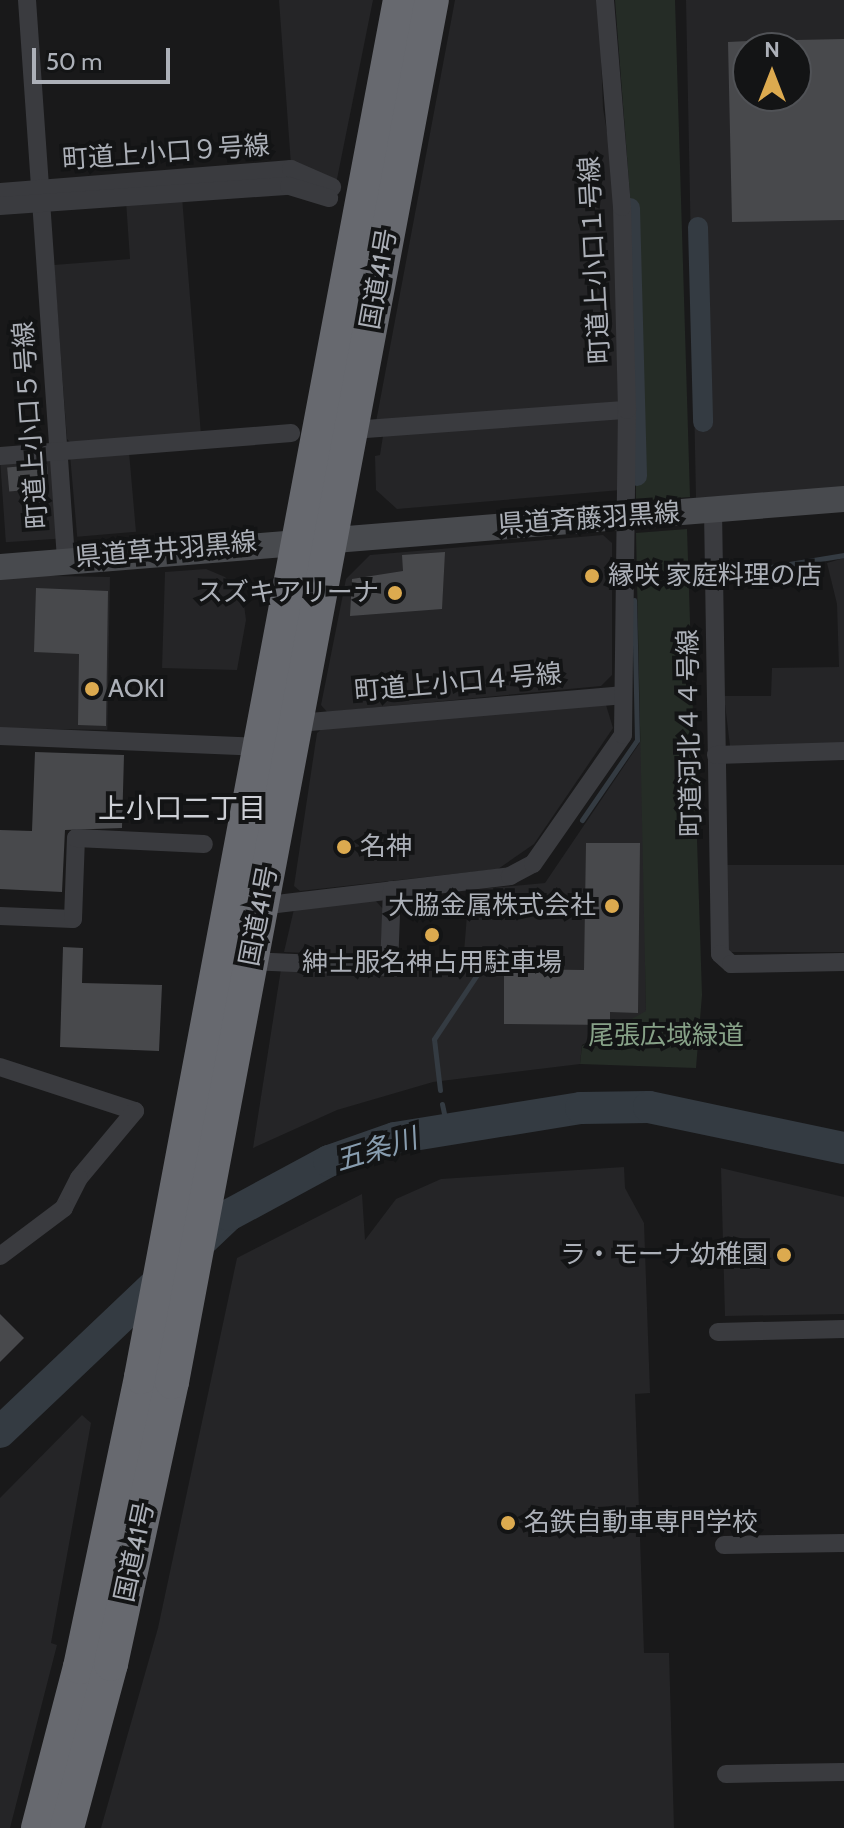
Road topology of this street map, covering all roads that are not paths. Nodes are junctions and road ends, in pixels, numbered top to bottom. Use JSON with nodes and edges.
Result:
{"nodes":[{"id":1,"x":27,"y":0,"type":"edge"},
{"id":2,"x":400,"y":0,"type":"edge"},
{"id":3,"x":432,"y":0,"type":"edge"},
{"id":4,"x":605,"y":0,"type":"edge"},
{"id":5,"x":0,"y":192,"type":"edge"},
{"id":6,"x":331,"y":192,"type":"dead end"},
{"id":7,"x":41,"y":196,"type":"junction"},
{"id":8,"x":0,"y":206,"type":"edge"},
{"id":9,"x":627,"y":410,"type":"junction"},
{"id":10,"x":352,"y":430,"type":"junction"},
{"id":11,"x":291,"y":433,"type":"dead end"},
{"id":12,"x":60,"y":451,"type":"junction"},
{"id":13,"x":0,"y":456,"type":"edge"},
{"id":14,"x":844,"y":499,"type":"edge"},
{"id":15,"x":713,"y":510,"type":"junction"},
{"id":16,"x":624,"y":517,"type":"junction"},
{"id":17,"x":333,"y":536,"type":"junction"},
{"id":18,"x":298,"y":538,"type":"junction"},
{"id":19,"x":66,"y":559,"type":"junction"},
{"id":20,"x":0,"y":567,"type":"edge"},
{"id":21,"x":622,"y":695,"type":"junction"},
{"id":22,"x":298,"y":723,"type":"junction"},
{"id":23,"x":0,"y":736,"type":"edge"},
{"id":24,"x":260,"y":747,"type":"junction"},
{"id":25,"x":844,"y":751,"type":"edge"},
{"id":26,"x":716,"y":755,"type":"junction"},
{"id":27,"x":204,"y":844,"type":"dead end"},
{"id":28,"x":392,"y":890,"type":"junction"},
{"id":29,"x":260,"y":906,"type":"junction"},
{"id":30,"x":0,"y":916,"type":"edge"},
{"id":31,"x":250,"y":961,"type":"junction"},
{"id":32,"x":844,"y":962,"type":"edge"},
{"id":33,"x":0,"y":1067,"type":"edge"},
{"id":34,"x":206,"y":1113,"type":"junction"},
{"id":35,"x":0,"y":1256,"type":"edge"},
{"id":36,"x":844,"y":1329,"type":"edge"},
{"id":37,"x":718,"y":1332,"type":"dead end"},
{"id":38,"x":156,"y":1380,"type":"junction"},
{"id":39,"x":844,"y":1543,"type":"edge"},
{"id":40,"x":724,"y":1545,"type":"dead end"},
{"id":41,"x":844,"y":1772,"type":"edge"},
{"id":42,"x":726,"y":1774,"type":"dead end"},
{"id":43,"x":38,"y":1828,"type":"edge"},
{"id":44,"x":67,"y":1828,"type":"edge"}],
"edges":[{"from":1,"to":7,"type":"street","name":"町道上小口５号線"},
{"from":2,"to":18,"type":"highway","name":"国道41号"},
{"from":3,"to":10,"type":"highway","name":"国道41号"},
{"from":4,"to":9,"type":"street","name":"町道上小口１号線"},
{"from":5,"to":7,"type":"street","name":"町道上小口９号線"},
{"from":6,"to":7,"type":"street"},
{"from":7,"to":8,"type":"street"},
{"from":7,"to":12,"type":"street","name":"町道上小口５号線"},
{"from":9,"to":10,"type":"street"},
{"from":9,"to":16,"type":"street","name":"町道上小口１号線"},
{"from":10,"to":17,"type":"highway","name":"国道41号"},
{"from":11,"to":12,"type":"street"},
{"from":12,"to":13,"type":"street"},
{"from":12,"to":19,"type":"street","name":"町道上小口５号線"},
{"from":14,"to":15,"type":"main road","name":"県道斉藤羽黒線"},
{"from":15,"to":16,"type":"main road","name":"県道斉藤羽黒線"},
{"from":15,"to":26,"type":"street","name":"町道河北４４号線"},
{"from":16,"to":17,"type":"main road","name":"県道斉藤羽黒線"},
{"from":16,"to":21,"type":"street","name":"町道上小口１号線"},
{"from":17,"to":18,"type":"main road","name":"県道草井羽黒線"},
{"from":17,"to":22,"type":"highway","name":"国道41号"},
{"from":18,"to":19,"type":"main road","name":"県道草井羽黒線"},
{"from":18,"to":24,"type":"highway","name":"国道41号"},
{"from":19,"to":20,"type":"main road","name":"県道草井羽黒線"},
{"from":21,"to":22,"type":"street","name":"町道上小口４号線"},
{"from":21,"to":28,"type":"street","name":"町道上小口１号線"},
{"from":22,"to":29,"type":"highway","name":"国道41号"},
{"from":23,"to":24,"type":"street"},
{"from":24,"to":34,"type":"highway","name":"国道41号"},
{"from":25,"to":26,"type":"street"},
{"from":26,"to":32,"type":"street","name":"町道河北４４号線"},
{"from":27,"to":30,"type":"street"},
{"from":28,"to":29,"type":"street","name":"町道上小口１号線"},
{"from":28,"to":31,"type":"street"},
{"from":29,"to":31,"type":"highway","name":"国道41号"},
{"from":31,"to":34,"type":"highway","name":"国道41号"},
{"from":33,"to":35,"type":"street"},
{"from":34,"to":38,"type":"highway","name":"国道41号"},
{"from":36,"to":37,"type":"street"},
{"from":38,"to":43,"type":"highway","name":"国道41号"},
{"from":38,"to":44,"type":"highway","name":"国道41号"},
{"from":39,"to":40,"type":"street"},
{"from":41,"to":42,"type":"street"}]}
